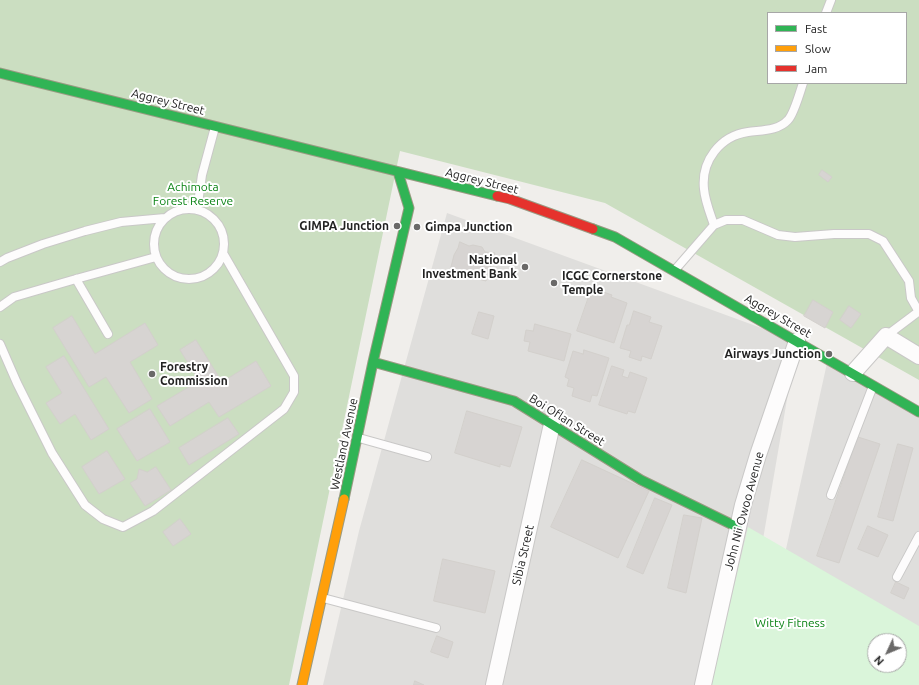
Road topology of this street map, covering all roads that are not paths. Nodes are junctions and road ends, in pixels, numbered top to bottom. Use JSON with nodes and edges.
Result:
{"nodes":[{"id":1,"x":831,"y":0,"type":"edge"},
{"id":2,"x":826,"y":12,"type":"edge"},
{"id":3,"x":0,"y":73,"type":"edge"},
{"id":4,"x":803,"y":84,"type":"edge"},
{"id":5,"x":215,"y":126,"type":"junction"},
{"id":6,"x":398,"y":172,"type":"junction"},
{"id":7,"x":197,"y":210,"type":"junction"},
{"id":8,"x":165,"y":218,"type":"junction"},
{"id":9,"x":714,"y":225,"type":"junction"},
{"id":10,"x":223,"y":252,"type":"junction"},
{"id":11,"x":156,"y":257,"type":"junction"},
{"id":12,"x":0,"y":262,"type":"edge"},
{"id":13,"x":674,"y":271,"type":"junction"},
{"id":14,"x":76,"y":279,"type":"junction"},
{"id":15,"x":0,"y":306,"type":"edge"},
{"id":16,"x":919,"y":312,"type":"edge"},
{"id":17,"x":108,"y":334,"type":"dead end"},
{"id":18,"x":886,"y":336,"type":"junction"},
{"id":19,"x":797,"y":341,"type":"junction"},
{"id":20,"x":0,"y":344,"type":"edge"},
{"id":21,"x":919,"y":356,"type":"edge"},
{"id":22,"x":373,"y":362,"type":"junction"},
{"id":23,"x":853,"y":373,"type":"junction"},
{"id":24,"x":873,"y":385,"type":"junction"},
{"id":25,"x":919,"y":412,"type":"edge"},
{"id":26,"x":552,"y":424,"type":"junction"},
{"id":27,"x":358,"y":438,"type":"junction"},
{"id":28,"x":427,"y":457,"type":"dead end"},
{"id":29,"x":831,"y":495,"type":"dead end"},
{"id":30,"x":737,"y":527,"type":"junction"},
{"id":31,"x":919,"y":536,"type":"edge"},
{"id":32,"x":898,"y":577,"type":"dead end"},
{"id":33,"x":321,"y":597,"type":"junction"},
{"id":34,"x":436,"y":628,"type":"dead end"},
{"id":35,"x":302,"y":685,"type":"edge"},
{"id":36,"x":494,"y":685,"type":"edge"},
{"id":37,"x":703,"y":685,"type":"edge"}],
"edges":[{"from":1,"to":2,"type":"lane"},
{"from":3,"to":5,"type":"main road","name":"Aggrey Street"},
{"from":4,"to":9,"type":"lane"},
{"from":5,"to":6,"type":"main road","name":"Aggrey Street"},
{"from":5,"to":7,"type":"lane"},
{"from":6,"to":13,"type":"main road","name":"Aggrey Street"},
{"from":6,"to":22,"type":"main road","name":"Westland Avenue"},
{"from":7,"to":8,"type":"lane"},
{"from":7,"to":10,"type":"lane"},
{"from":8,"to":11,"type":"lane"},
{"from":8,"to":12,"type":"lane"},
{"from":9,"to":13,"type":"lane"},
{"from":9,"to":16,"type":"lane"},
{"from":10,"to":11,"type":"lane"},
{"from":10,"to":20,"type":"lane"},
{"from":11,"to":14,"type":"lane"},
{"from":13,"to":19,"type":"main road","name":"Aggrey Street"},
{"from":14,"to":15,"type":"lane"},
{"from":14,"to":17,"type":"lane"},
{"from":16,"to":18,"type":"lane"},
{"from":18,"to":21,"type":"street"},
{"from":18,"to":23,"type":"street"},
{"from":19,"to":23,"type":"main road","name":"Aggrey Street"},
{"from":19,"to":30,"type":"street","name":"John Nii Owoo Avenue"},
{"from":22,"to":26,"type":"main road","name":"Boi Oflan Street"},
{"from":22,"to":27,"type":"main road","name":"Westland Avenue"},
{"from":23,"to":24,"type":"main road","name":"Aggrey Street"},
{"from":24,"to":25,"type":"main road","name":"Aggrey Street"},
{"from":24,"to":29,"type":"lane"},
{"from":26,"to":30,"type":"main road","name":"Boi Oflan Street"},
{"from":26,"to":36,"type":"street","name":"Sibia Street"},
{"from":27,"to":28,"type":"lane"},
{"from":27,"to":33,"type":"main road","name":"Westland Avenue"},
{"from":30,"to":37,"type":"street","name":"John Nii Owoo Avenue"},
{"from":31,"to":32,"type":"lane"},
{"from":33,"to":34,"type":"lane"},
{"from":33,"to":35,"type":"main road","name":"Westland Avenue"}]}
